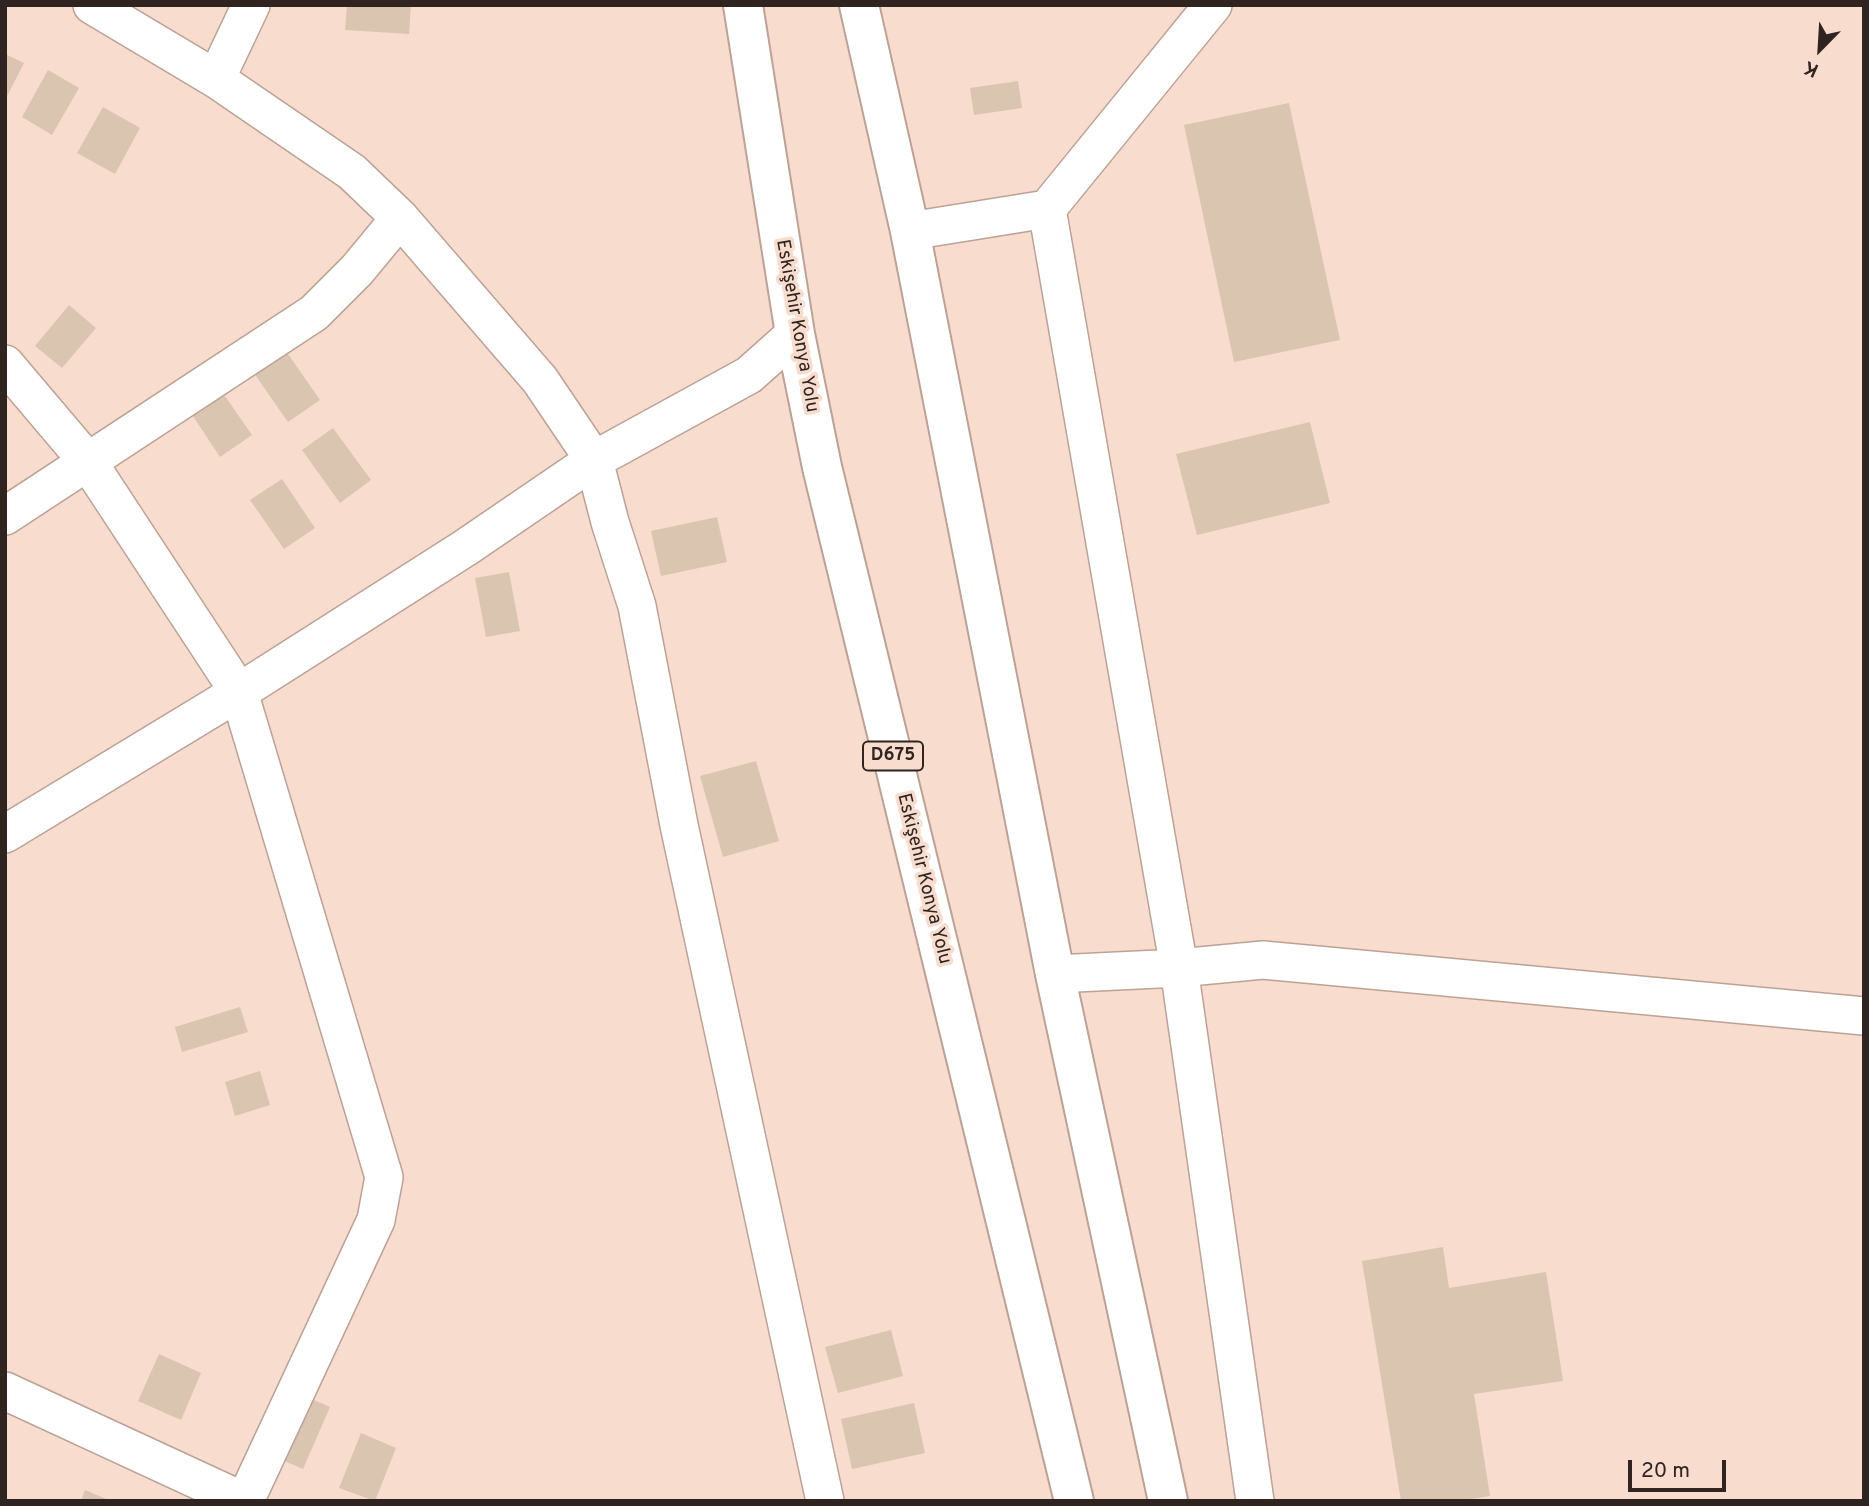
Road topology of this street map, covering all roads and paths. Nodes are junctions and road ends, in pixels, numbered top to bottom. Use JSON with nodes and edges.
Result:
{"nodes":[{"id":1,"x":92,"y":5,"type":"edge"},
{"id":2,"x":251,"y":5,"type":"edge"},
{"id":3,"x":743,"y":5,"type":"edge"},
{"id":4,"x":859,"y":5,"type":"edge"},
{"id":5,"x":1213,"y":5,"type":"edge"},
{"id":6,"x":216,"y":79,"type":"junction"},
{"id":7,"x":1047,"y":209,"type":"junction"},
{"id":8,"x":400,"y":218,"type":"junction"},
{"id":9,"x":910,"y":231,"type":"junction"},
{"id":10,"x":795,"y":334,"type":"junction"},
{"id":11,"x":5,"y":364,"type":"edge"},
{"id":12,"x":594,"y":460,"type":"junction"},
{"id":13,"x":88,"y":462,"type":"junction"},
{"id":14,"x":5,"y":516,"type":"edge"},
{"id":15,"x":239,"y":692,"type":"junction"},
{"id":16,"x":5,"y":834,"type":"edge"},
{"id":17,"x":1179,"y":968,"type":"junction"},
{"id":18,"x":1055,"y":974,"type":"junction"},
{"id":19,"x":1864,"y":1016,"type":"edge"},
{"id":20,"x":5,"y":1391,"type":"edge"},
{"id":21,"x":244,"y":1501,"type":"edge"},
{"id":22,"x":825,"y":1501,"type":"edge"},
{"id":23,"x":1074,"y":1501,"type":"edge"},
{"id":24,"x":1168,"y":1501,"type":"edge"},
{"id":25,"x":1255,"y":1501,"type":"edge"}],
"edges":[{"from":1,"to":6,"type":"street"},
{"from":2,"to":6,"type":"street"},
{"from":3,"to":10,"type":"highway","name":"Eskişehir Konya Yolu","number":"D675"},
{"from":4,"to":9,"type":"highway"},
{"from":5,"to":7,"type":"street"},
{"from":6,"to":8,"type":"street"},
{"from":7,"to":9,"type":"street"},
{"from":7,"to":17,"type":"street"},
{"from":8,"to":12,"type":"street"},
{"from":8,"to":13,"type":"street"},
{"from":9,"to":18,"type":"highway"},
{"from":10,"to":12,"type":"street"},
{"from":10,"to":23,"type":"highway","name":"Eskişehir Konya Yolu","number":"D675"},
{"from":11,"to":13,"type":"street"},
{"from":12,"to":15,"type":"street"},
{"from":12,"to":22,"type":"street"},
{"from":13,"to":14,"type":"street"},
{"from":13,"to":15,"type":"street"},
{"from":15,"to":16,"type":"street"},
{"from":15,"to":21,"type":"street"},
{"from":17,"to":18,"type":"street"},
{"from":17,"to":19,"type":"street"},
{"from":17,"to":25,"type":"street"},
{"from":18,"to":24,"type":"highway"},
{"from":20,"to":21,"type":"street"}]}
